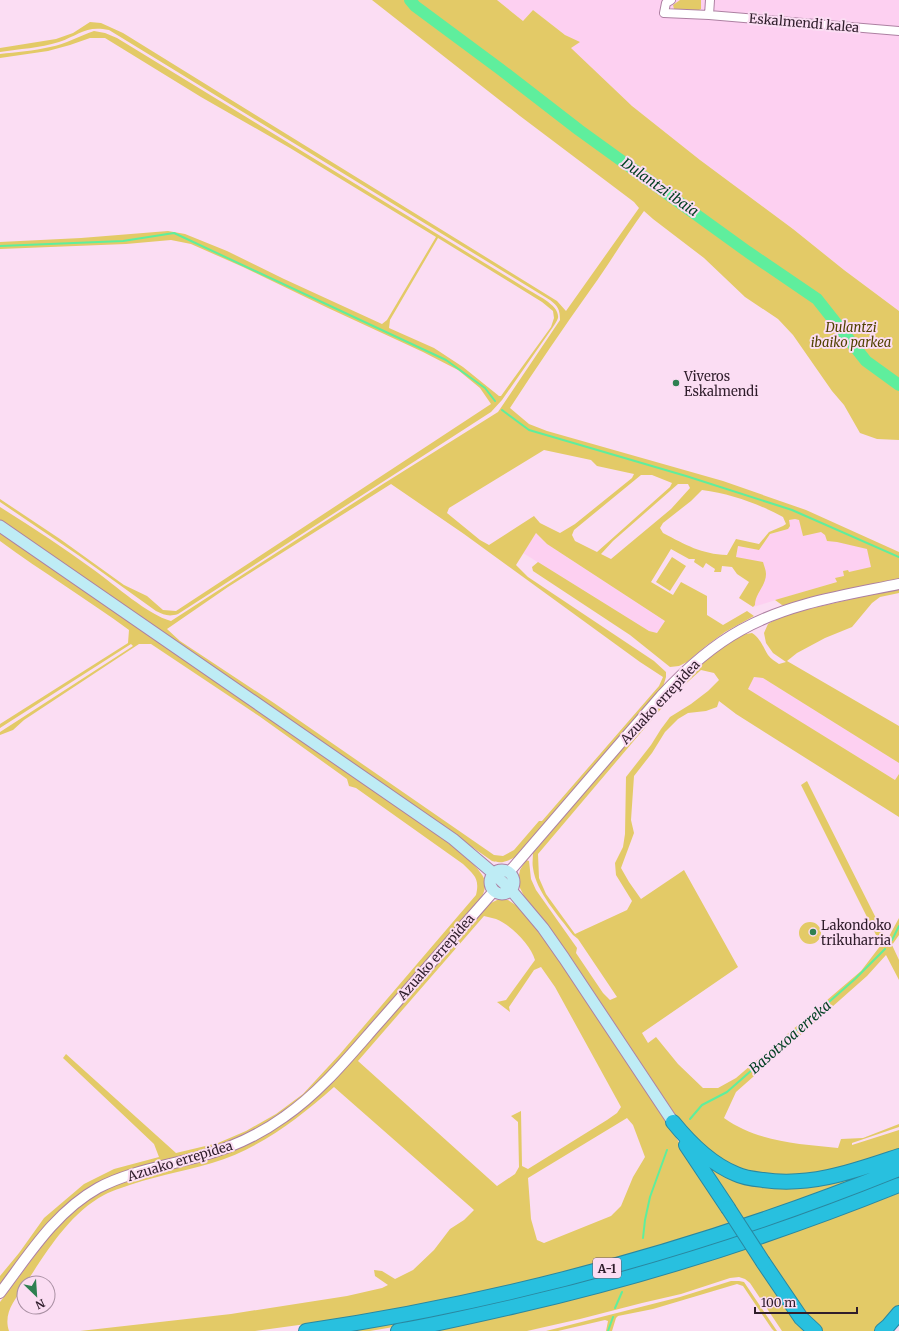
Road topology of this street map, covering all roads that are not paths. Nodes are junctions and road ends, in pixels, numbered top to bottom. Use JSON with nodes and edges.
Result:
{"nodes":[{"id":1,"x":671,"y":0,"type":"edge"},
{"id":2,"x":710,"y":0,"type":"edge"},
{"id":3,"x":709,"y":15,"type":"junction"},
{"id":4,"x":899,"y":31,"type":"edge"},
{"id":5,"x":0,"y":526,"type":"edge"},
{"id":6,"x":899,"y":584,"type":"edge"},
{"id":7,"x":510,"y":871,"type":"junction"},
{"id":8,"x":493,"y":872,"type":"junction"},
{"id":9,"x":511,"y":890,"type":"junction"},
{"id":10,"x":494,"y":891,"type":"junction"},
{"id":11,"x":673,"y":1122,"type":"junction"},
{"id":12,"x":899,"y":1156,"type":"edge"},
{"id":13,"x":899,"y":1169,"type":"edge"},
{"id":14,"x":899,"y":1185,"type":"edge"},
{"id":15,"x":0,"y":1293,"type":"edge"},
{"id":16,"x":899,"y":1313,"type":"edge"},
{"id":17,"x":306,"y":1331,"type":"edge"},
{"id":18,"x":398,"y":1331,"type":"edge"},
{"id":19,"x":815,"y":1331,"type":"edge"},
{"id":20,"x":882,"y":1331,"type":"edge"}],
"edges":[{"from":1,"to":3,"type":"street","name":"Eskalmendi kalea"},
{"from":2,"to":3,"type":"street"},
{"from":3,"to":4,"type":"street","name":"Eskalmendi kalea"},
{"from":5,"to":8,"type":"main road"},
{"from":6,"to":7,"type":"street","name":"Azuako errepidea"},
{"from":7,"to":8,"type":"main road"},
{"from":7,"to":9,"type":"main road"},
{"from":8,"to":9,"type":"main road"},
{"from":8,"to":10,"type":"main road"},
{"from":9,"to":10,"type":"main road"},
{"from":9,"to":11,"type":"main road"},
{"from":10,"to":15,"type":"street","name":"Azuako errepidea"},
{"from":11,"to":12,"type":"highway"},
{"from":11,"to":19,"type":"highway","bridge":true},
{"from":13,"to":17,"type":"highway","number":"A-1"},
{"from":14,"to":18,"type":"highway","number":"A-1"},
{"from":16,"to":20,"type":"highway"}]}
